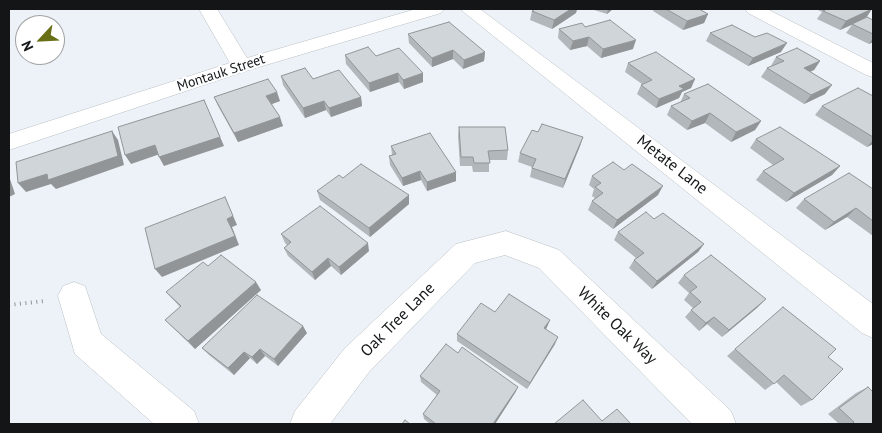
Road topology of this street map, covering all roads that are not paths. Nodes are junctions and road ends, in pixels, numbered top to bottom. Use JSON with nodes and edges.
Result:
{"nodes":[{"id":1,"x":208,"y":9,"type":"edge"},
{"id":2,"x":434,"y":9,"type":"edge"},
{"id":3,"x":469,"y":9,"type":"edge"},
{"id":4,"x":754,"y":9,"type":"edge"},
{"id":5,"x":242,"y":66,"type":"junction"},
{"id":6,"x":873,"y":71,"type":"edge"},
{"id":7,"x":9,"y":142,"type":"edge"},
{"id":8,"x":506,"y":243,"type":"joint"},
{"id":9,"x":74,"y":296,"type":"road end"},
{"id":10,"x":873,"y":323,"type":"edge"},
{"id":11,"x":181,"y":424,"type":"edge"},
{"id":12,"x":308,"y":424,"type":"edge"},
{"id":13,"x":718,"y":424,"type":"edge"}],
"edges":[{"from":1,"to":5,"type":"street"},
{"from":2,"to":5,"type":"street","name":"Montauk Street"},
{"from":3,"to":10,"type":"street","name":"Metate Lane"},
{"from":4,"to":6,"type":"street"},
{"from":5,"to":7,"type":"street","name":"Montauk Street"},
{"from":8,"to":12,"type":"street","name":"Oak Tree Lane"},
{"from":8,"to":13,"type":"street","name":"White Oak Way"},
{"from":9,"to":11,"type":"street"}]}
